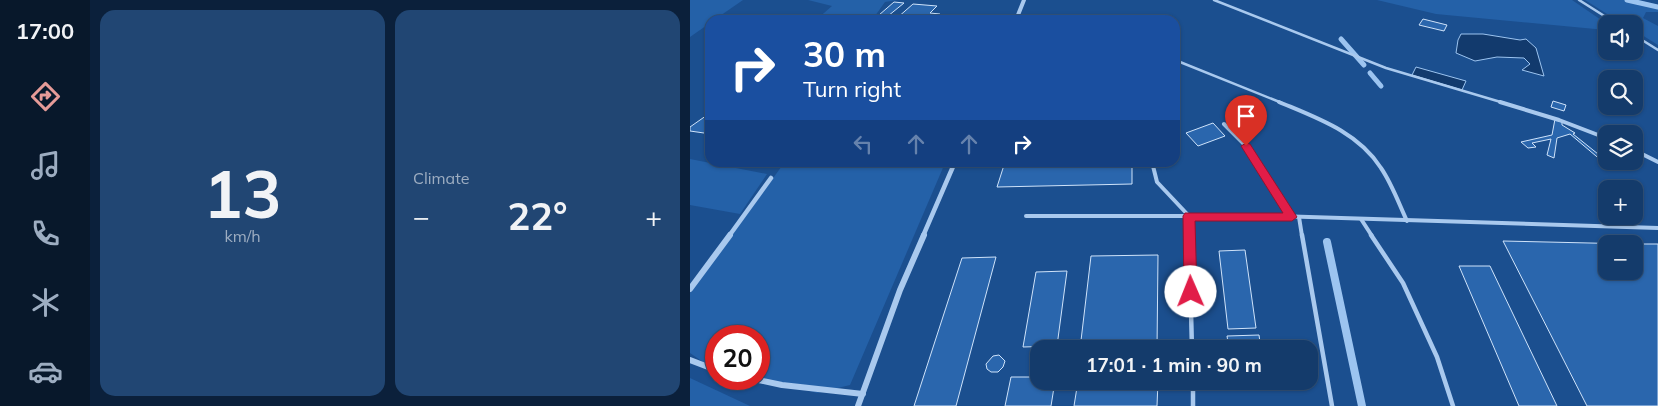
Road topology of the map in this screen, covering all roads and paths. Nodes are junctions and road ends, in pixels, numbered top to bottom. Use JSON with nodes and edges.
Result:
{"nodes":[{"id":1,"x":1024,"y":0,"type":"edge"},
{"id":2,"x":1214,"y":0,"type":"edge"},
{"id":3,"x":1579,"y":0,"type":"edge"},
{"id":4,"x":1018,"y":15,"type":"edge"},
{"id":5,"x":1603,"y":15,"type":"edge"},
{"id":6,"x":1643,"y":40,"type":"edge"},
{"id":7,"x":1658,"y":50,"type":"edge"},
{"id":8,"x":1180,"y":62,"type":"edge"},
{"id":9,"x":1224,"y":124,"type":"dead end"},
{"id":10,"x":1598,"y":135,"type":"edge"},
{"id":11,"x":1643,"y":154,"type":"edge"},
{"id":12,"x":1658,"y":162,"type":"edge"},
{"id":13,"x":953,"y":167,"type":"edge"},
{"id":14,"x":1153,"y":167,"type":"edge"},
{"id":15,"x":771,"y":178,"type":"dead end"},
{"id":16,"x":1026,"y":216,"type":"dead end"},
{"id":17,"x":1189,"y":216,"type":"junction"},
{"id":18,"x":1292,"y":217,"type":"junction"},
{"id":19,"x":1299,"y":217,"type":"junction"},
{"id":20,"x":1362,"y":219,"type":"junction"},
{"id":21,"x":1407,"y":220,"type":"junction"},
{"id":22,"x":1658,"y":228,"type":"edge"},
{"id":23,"x":690,"y":289,"type":"edge"},
{"id":24,"x":1192,"y":340,"type":"edge"},
{"id":25,"x":690,"y":360,"type":"edge"},
{"id":26,"x":705,"y":366,"type":"edge"},
{"id":27,"x":770,"y":382,"type":"edge"},
{"id":28,"x":1192,"y":390,"type":"edge"},
{"id":29,"x":863,"y":394,"type":"junction"},
{"id":30,"x":858,"y":406,"type":"edge"},
{"id":31,"x":1193,"y":406,"type":"edge"},
{"id":32,"x":1332,"y":406,"type":"edge"},
{"id":33,"x":1453,"y":406,"type":"edge"}],
"edges":[{"from":1,"to":4,"type":"street"},
{"from":2,"to":10,"type":"lane"},
{"from":3,"to":5,"type":"lane"},
{"from":6,"to":7,"type":"lane"},
{"from":8,"to":21,"type":"lane"},
{"from":9,"to":18,"type":"lane"},
{"from":11,"to":12,"type":"lane"},
{"from":13,"to":29,"type":"street"},
{"from":14,"to":17,"type":"lane"},
{"from":15,"to":23,"type":"street"},
{"from":16,"to":17,"type":"lane"},
{"from":17,"to":18,"type":"lane"},
{"from":17,"to":24,"type":"lane"},
{"from":18,"to":19,"type":"lane"},
{"from":19,"to":20,"type":"lane"},
{"from":19,"to":32,"type":"lane"},
{"from":20,"to":21,"type":"lane"},
{"from":20,"to":33,"type":"lane"},
{"from":21,"to":22,"type":"lane"},
{"from":25,"to":26,"type":"street"},
{"from":27,"to":29,"type":"street"},
{"from":28,"to":31,"type":"lane"},
{"from":29,"to":30,"type":"street"}]}
